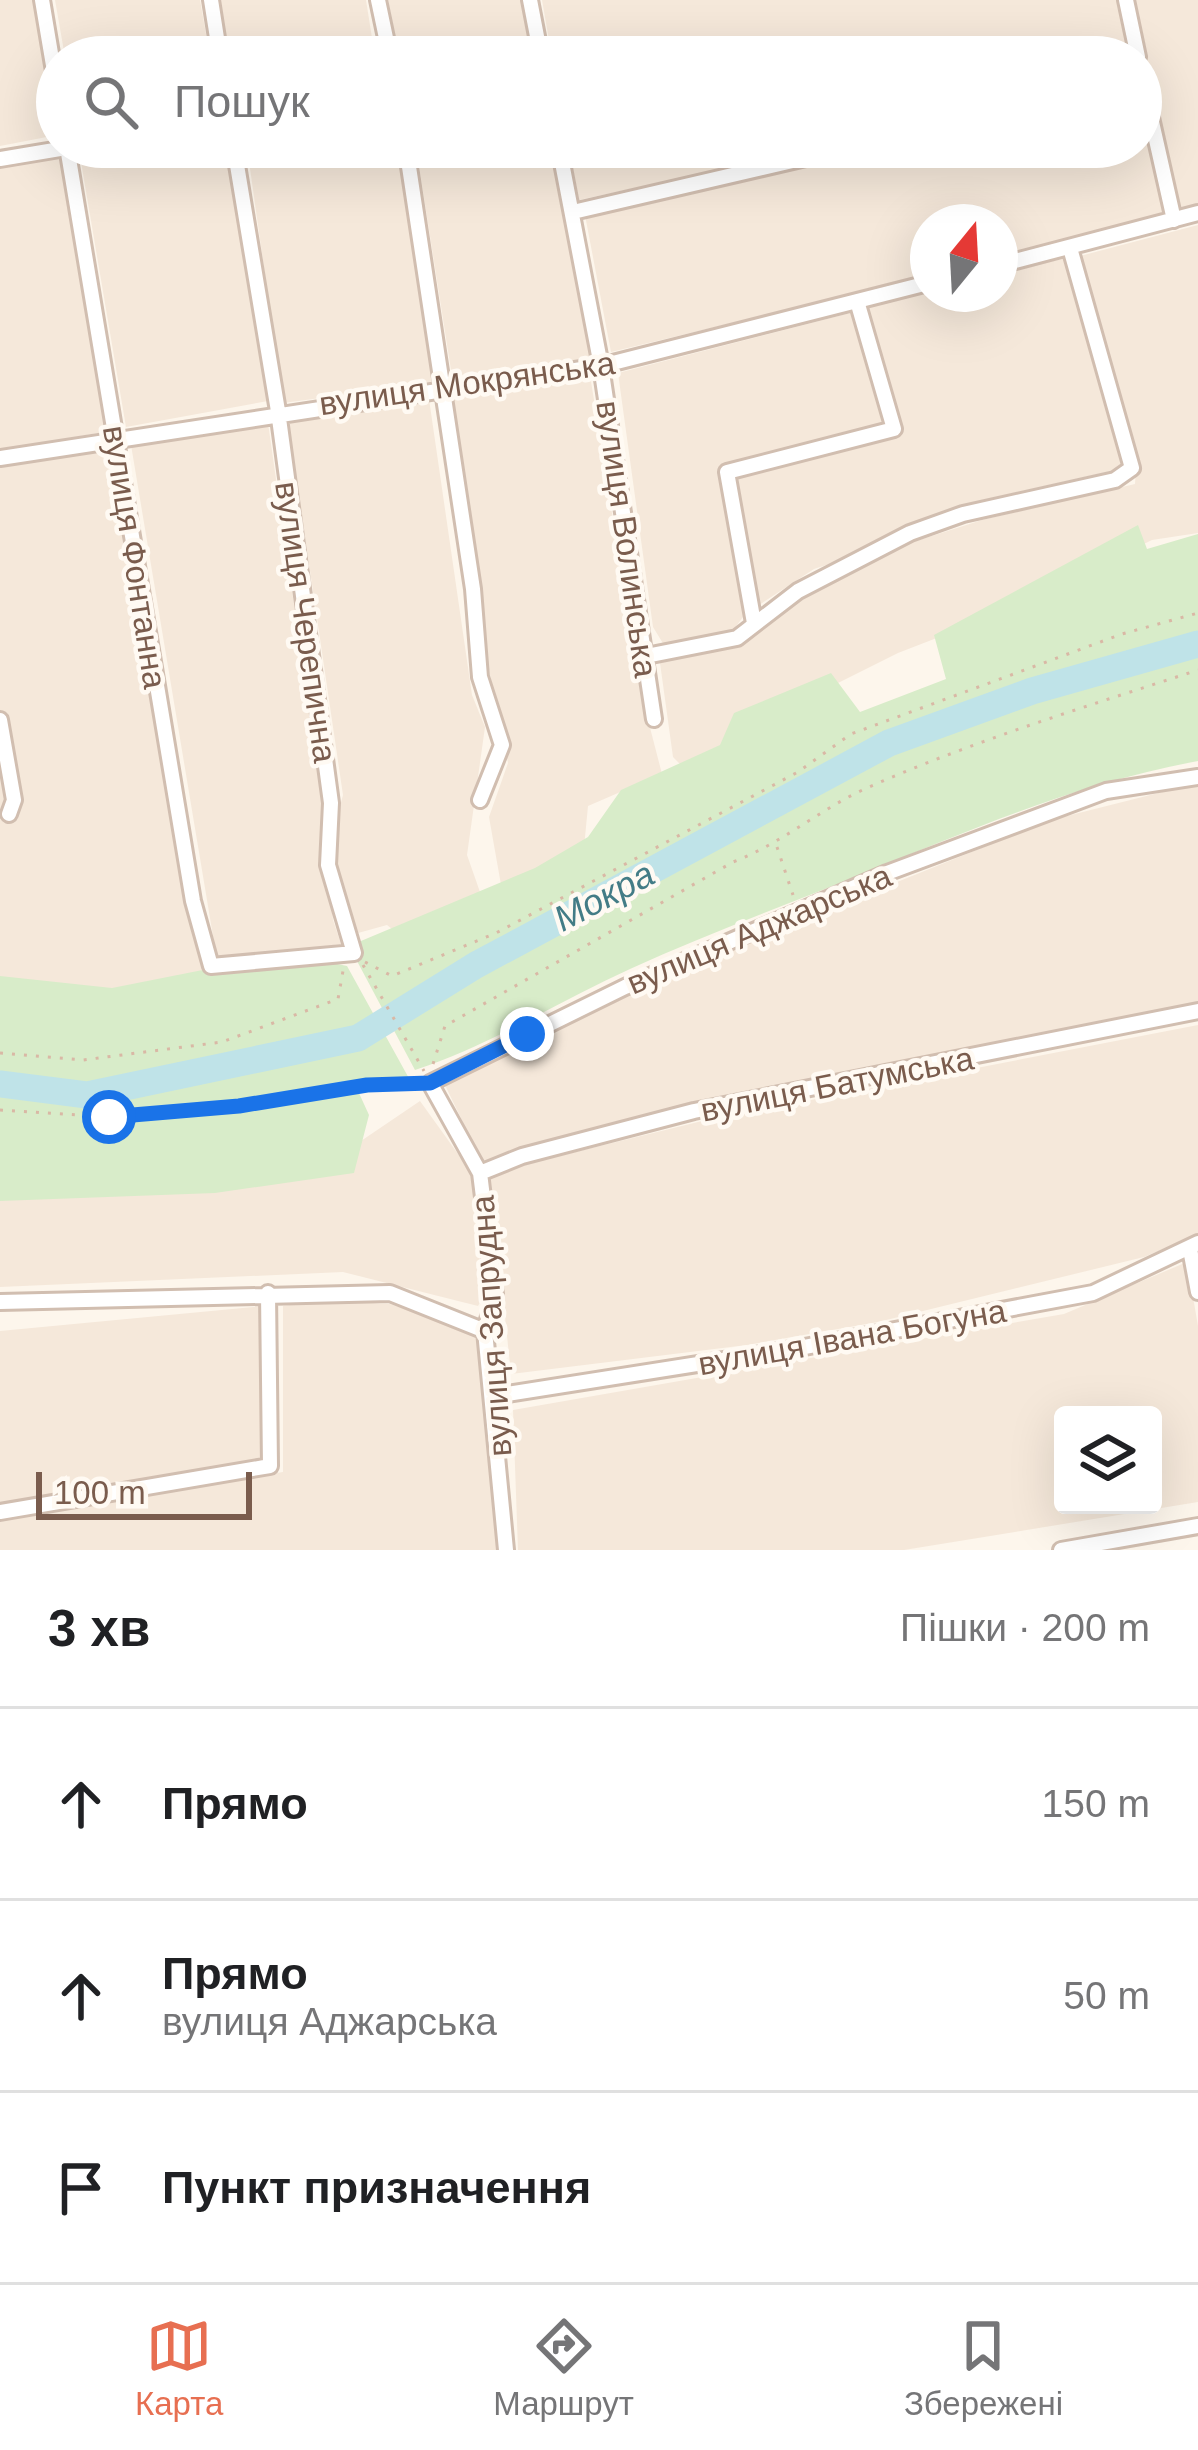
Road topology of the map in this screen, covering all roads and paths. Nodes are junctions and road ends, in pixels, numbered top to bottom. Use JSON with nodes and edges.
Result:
{"nodes":[{"id":1,"x":42,"y":0,"type":"edge"},
{"id":2,"x":211,"y":0,"type":"edge"},
{"id":3,"x":378,"y":0,"type":"edge"},
{"id":4,"x":530,"y":0,"type":"edge"},
{"id":5,"x":1126,"y":0,"type":"edge"},
{"id":6,"x":48,"y":36,"type":"edge"},
{"id":7,"x":217,"y":36,"type":"edge"},
{"id":8,"x":386,"y":36,"type":"edge"},
{"id":9,"x":537,"y":36,"type":"edge"},
{"id":10,"x":1134,"y":36,"type":"edge"},
{"id":11,"x":36,"y":153,"type":"edge"},
{"id":12,"x":0,"y":159,"type":"edge"},
{"id":13,"x":72,"y":168,"type":"edge"},
{"id":14,"x":238,"y":168,"type":"edge"},
{"id":15,"x":409,"y":168,"type":"edge"},
{"id":16,"x":564,"y":168,"type":"edge"},
{"id":17,"x":763,"y":168,"type":"edge"},
{"id":18,"x":1161,"y":168,"type":"edge"},
{"id":19,"x":573,"y":212,"type":"junction"},
{"id":20,"x":1198,"y":213,"type":"edge"},
{"id":21,"x":1174,"y":220,"type":"junction"},
{"id":22,"x":1070,"y":248,"type":"junction"},
{"id":23,"x":1018,"y":261,"type":"edge"},
{"id":24,"x":910,"y":288,"type":"edge"},
{"id":25,"x":857,"y":301,"type":"junction"},
{"id":26,"x":602,"y":366,"type":"junction"},
{"id":27,"x":443,"y":388,"type":"junction"},
{"id":28,"x":278,"y":411,"type":"junction"},
{"id":29,"x":116,"y":438,"type":"junction"},
{"id":30,"x":0,"y":458,"type":"edge"},
{"id":31,"x":1198,"y":613,"type":"edge"},
{"id":32,"x":754,"y":623,"type":"junction"},
{"id":33,"x":641,"y":657,"type":"junction"},
{"id":34,"x":1198,"y":670,"type":"edge"},
{"id":35,"x":654,"y":719,"type":"dead end"},
{"id":36,"x":0,"y":720,"type":"edge"},
{"id":37,"x":1198,"y":777,"type":"edge"},
{"id":38,"x":480,"y":800,"type":"dead end"},
{"id":39,"x":9,"y":814,"type":"dead end"},
{"id":40,"x":776,"y":846,"type":"junction"},
{"id":41,"x":799,"y":911,"type":"junction"},
{"id":42,"x":350,"y":953,"type":"junction"},
{"id":43,"x":1198,"y":1011,"type":"edge"},
{"id":44,"x":0,"y":1053,"type":"edge"},
{"id":45,"x":430,"y":1083,"type":"junction"},
{"id":46,"x":0,"y":1110,"type":"edge"},
{"id":47,"x":480,"y":1173,"type":"junction"},
{"id":48,"x":1194,"y":1246,"type":"edge"},
{"id":49,"x":1198,"y":1292,"type":"edge"},
{"id":50,"x":268,"y":1293,"type":"junction"},
{"id":51,"x":0,"y":1302,"type":"edge"},
{"id":52,"x":485,"y":1331,"type":"junction"},
{"id":53,"x":495,"y":1396,"type":"junction"},
{"id":54,"x":0,"y":1512,"type":"edge"},
{"id":55,"x":1198,"y":1526,"type":"edge"},
{"id":56,"x":506,"y":1550,"type":"edge"},
{"id":57,"x":1061,"y":1550,"type":"edge"}],
"edges":[{"from":1,"to":6,"type":"street"},
{"from":2,"to":7,"type":"street"},
{"from":3,"to":8,"type":"street"},
{"from":4,"to":9,"type":"street"},
{"from":5,"to":10,"type":"street"},
{"from":11,"to":12,"type":"street"},
{"from":13,"to":29,"type":"street","name":"вулиця Фонтанна"},
{"from":14,"to":28,"type":"street","name":"вулиця Черепична"},
{"from":15,"to":27,"type":"street"},
{"from":16,"to":19,"type":"street","name":"вулиця Волинська"},
{"from":17,"to":19,"type":"street"},
{"from":18,"to":21,"type":"street"},
{"from":19,"to":26,"type":"street","name":"вулиця Волинська"},
{"from":20,"to":21,"type":"street"},
{"from":21,"to":22,"type":"street"},
{"from":22,"to":23,"type":"street"},
{"from":22,"to":32,"type":"street"},
{"from":24,"to":25,"type":"street","name":"вулиця Мокрянська"},
{"from":25,"to":26,"type":"street","name":"вулиця Мокрянська"},
{"from":25,"to":32,"type":"street"},
{"from":26,"to":27,"type":"street","name":"вулиця Мокрянська"},
{"from":26,"to":33,"type":"street","name":"вулиця Волинська"},
{"from":27,"to":28,"type":"street","name":"вулиця Мокрянська"},
{"from":27,"to":38,"type":"street"},
{"from":28,"to":29,"type":"street","name":"вулиця Мокрянська"},
{"from":28,"to":42,"type":"street","name":"вулиця Черепична"},
{"from":29,"to":30,"type":"street","name":"вулиця Мокрянська"},
{"from":29,"to":42,"type":"street","name":"вулиця Фонтанна"},
{"from":31,"to":42,"type":"path"},
{"from":32,"to":33,"type":"street"},
{"from":33,"to":35,"type":"street","name":"вулиця Волинська"},
{"from":34,"to":40,"type":"path"},
{"from":36,"to":39,"type":"street"},
{"from":37,"to":41,"type":"street","name":"вулиця Аджарська"},
{"from":40,"to":41,"type":"path"},
{"from":40,"to":45,"type":"path"},
{"from":41,"to":45,"type":"street","name":"вулиця Аджарська"},
{"from":42,"to":44,"type":"path"},
{"from":42,"to":45,"type":"path"},
{"from":43,"to":47,"type":"street","name":"вулиця Батумська"},
{"from":45,"to":46,"type":"path"},
{"from":45,"to":47,"type":"street"},
{"from":47,"to":52,"type":"street","name":"вулиця Запрудна"},
{"from":48,"to":49,"type":"street"},
{"from":48,"to":53,"type":"street","name":"вулиця Івана Богуна"},
{"from":50,"to":51,"type":"street"},
{"from":50,"to":52,"type":"street"},
{"from":50,"to":54,"type":"street"},
{"from":52,"to":53,"type":"street","name":"вулиця Запрудна"},
{"from":53,"to":56,"type":"street","name":"вулиця Запрудна"},
{"from":55,"to":57,"type":"street"}]}
